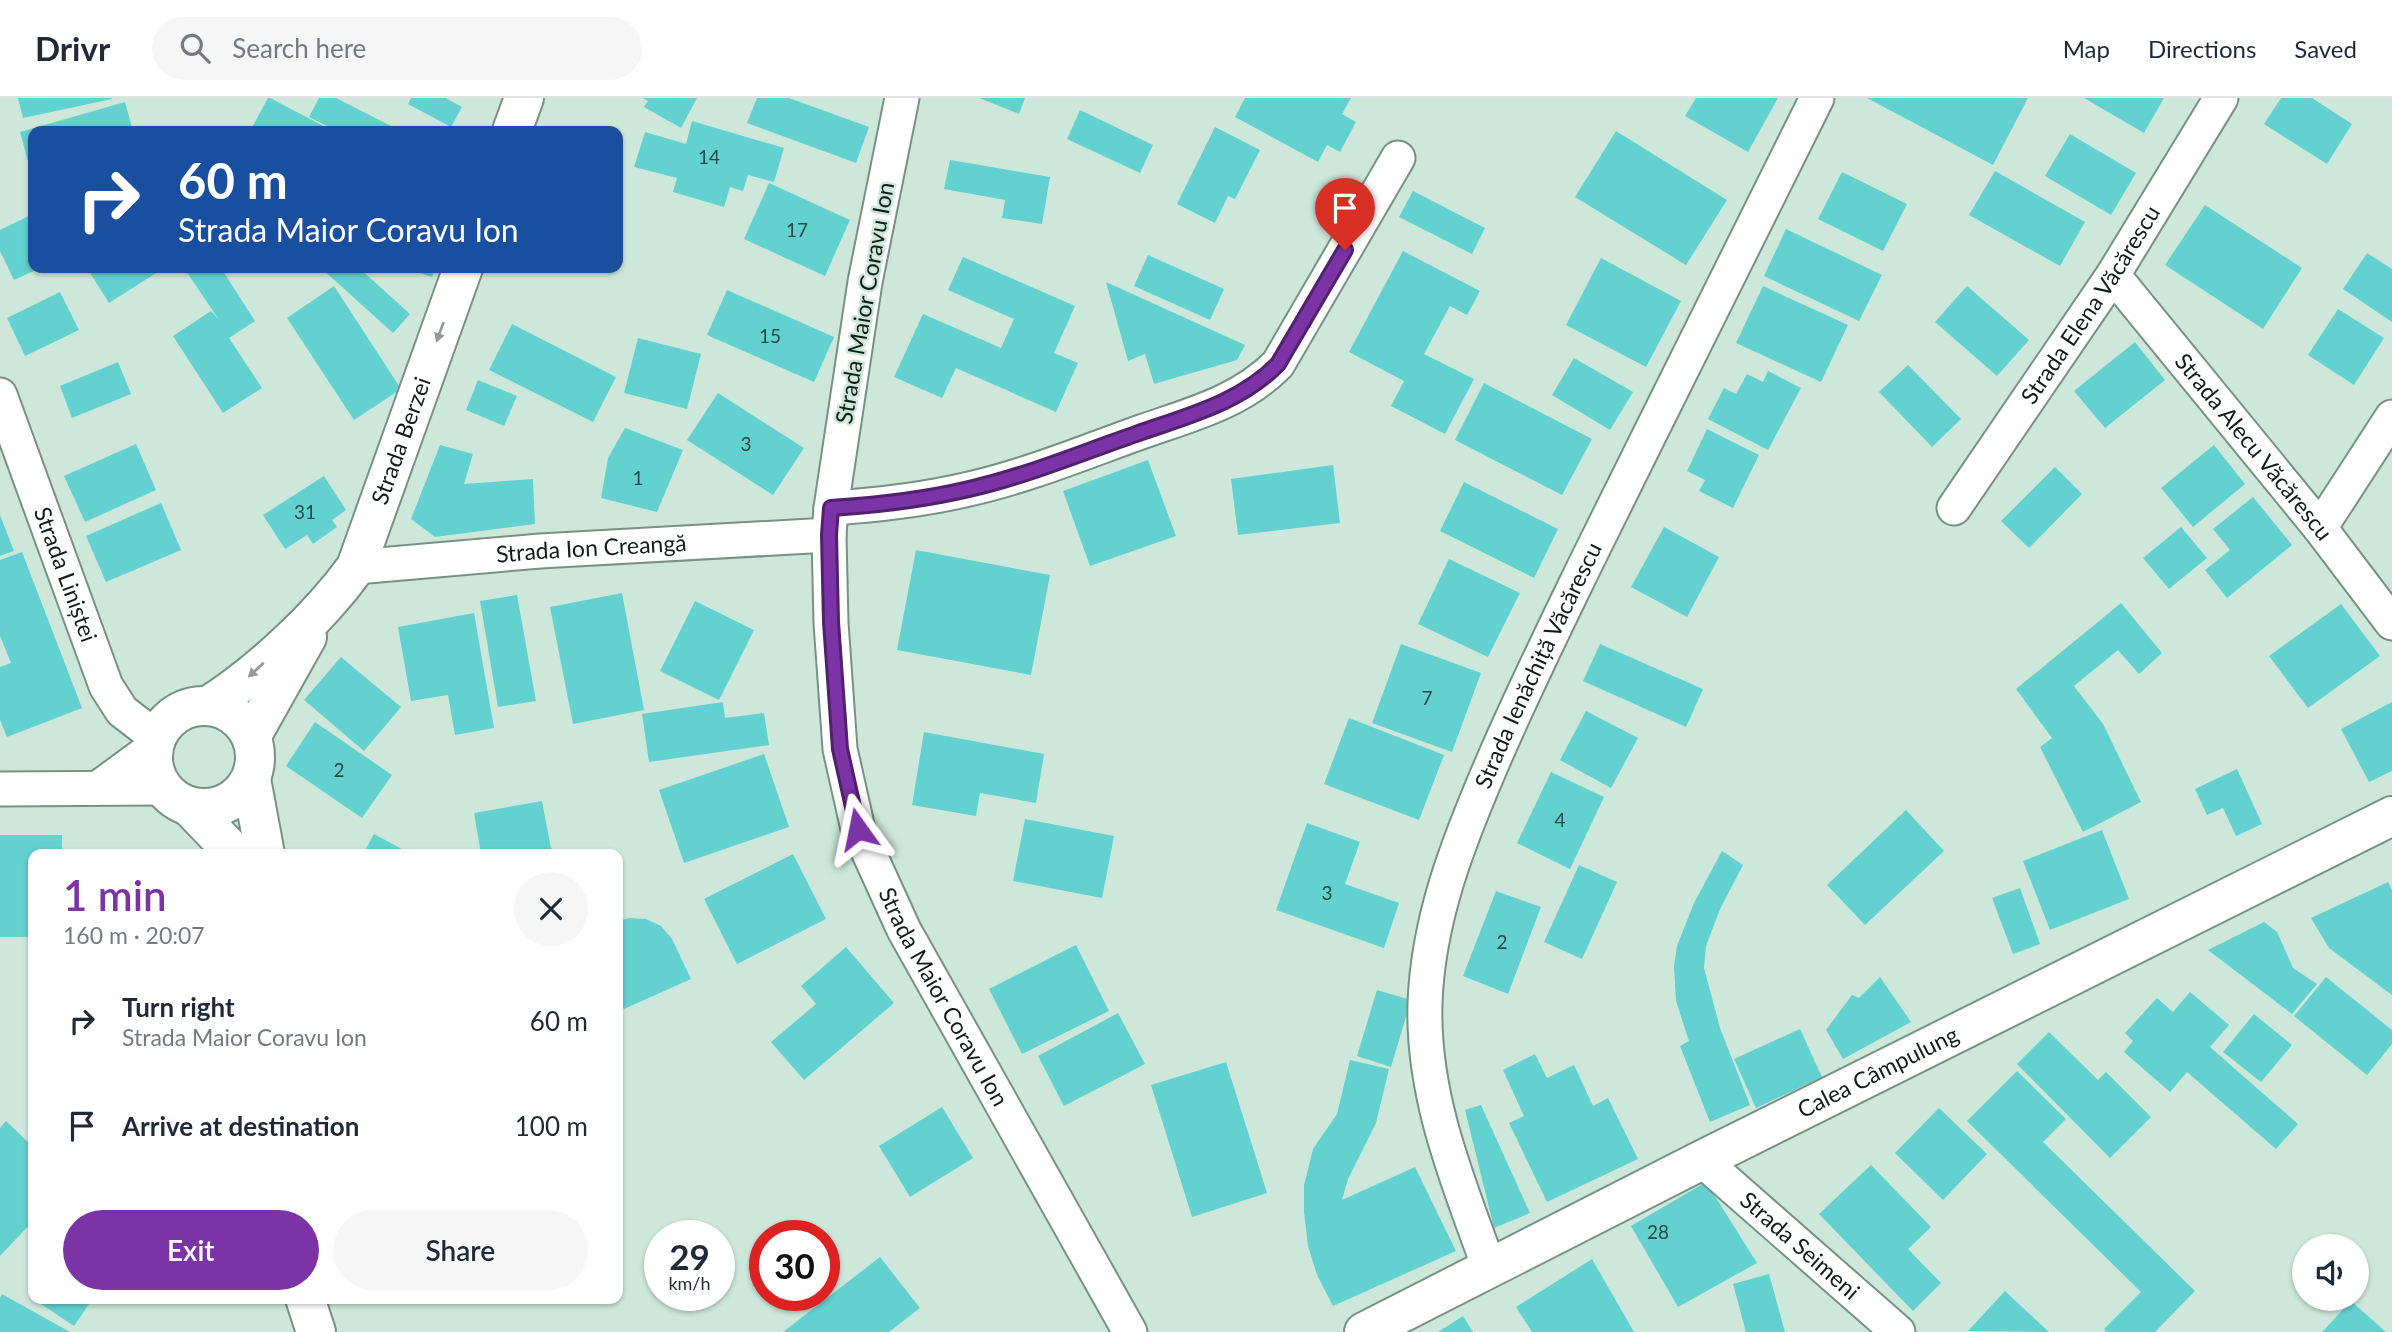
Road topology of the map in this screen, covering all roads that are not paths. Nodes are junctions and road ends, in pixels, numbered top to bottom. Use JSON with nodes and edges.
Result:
{"nodes":[{"id":1,"x":524,"y":98,"type":"edge"},
{"id":2,"x":902,"y":98,"type":"edge"},
{"id":3,"x":1818,"y":98,"type":"edge"},
{"id":4,"x":2221,"y":98,"type":"edge"},
{"id":5,"x":514,"y":126,"type":"edge"},
{"id":6,"x":1398,"y":158,"type":"dead end"},
{"id":7,"x":461,"y":273,"type":"edge"},
{"id":8,"x":2113,"y":275,"type":"junction"},
{"id":9,"x":0,"y":395,"type":"edge"},
{"id":10,"x":2392,"y":417,"type":"edge"},
{"id":11,"x":1954,"y":508,"type":"dead end"},
{"id":12,"x":830,"y":522,"type":"junction"},
{"id":13,"x":2320,"y":528,"type":"junction"},
{"id":14,"x":356,"y":567,"type":"junction"},
{"id":15,"x":324,"y":608,"type":"junction"},
{"id":16,"x":2392,"y":623,"type":"edge"},
{"id":17,"x":208,"y":706,"type":"junction"},
{"id":18,"x":251,"y":737,"type":"junction"},
{"id":19,"x":155,"y":742,"type":"junction"},
{"id":20,"x":251,"y":779,"type":"junction"},
{"id":21,"x":98,"y":788,"type":"junction"},
{"id":22,"x":0,"y":789,"type":"edge"},
{"id":23,"x":176,"y":797,"type":"junction"},
{"id":24,"x":2392,"y":816,"type":"edge"},
{"id":25,"x":230,"y":849,"type":"edge"},
{"id":26,"x":264,"y":849,"type":"edge"},
{"id":27,"x":1702,"y":1160,"type":"junction"},
{"id":28,"x":1489,"y":1267,"type":"junction"},
{"id":29,"x":307,"y":1304,"type":"edge"},
{"id":30,"x":316,"y":1332,"type":"edge"},
{"id":31,"x":1130,"y":1332,"type":"edge"},
{"id":32,"x":1364,"y":1332,"type":"edge"},
{"id":33,"x":1898,"y":1332,"type":"edge"}],
"edges":[{"from":1,"to":5,"type":"street"},
{"from":2,"to":12,"type":"street","name":"Strada Maior Coravu Ion"},
{"from":3,"to":28,"type":"street","name":"Strada Ienăchiță Văcărescu"},
{"from":4,"to":8,"type":"street","name":"Strada Elena Văcărescu"},
{"from":6,"to":12,"type":"street"},
{"from":7,"to":14,"type":"street","name":"Strada Berzei","one_way":true},
{"from":8,"to":11,"type":"street","name":"Strada Elena Văcărescu"},
{"from":8,"to":13,"type":"street","name":"Strada Alecu Văcărescu"},
{"from":9,"to":19,"type":"street","name":"Strada Liniștei"},
{"from":10,"to":13,"type":"street"},
{"from":12,"to":14,"type":"street","name":"Strada Ion Creangă"},
{"from":12,"to":31,"type":"street","name":"Strada Maior Coravu Ion"},
{"from":13,"to":16,"type":"street","name":"Strada Alecu Văcărescu"},
{"from":14,"to":15,"type":"street","name":"Strada Berzei"},
{"from":15,"to":17,"type":"street","name":"Strada Berzei","one_way":true},
{"from":15,"to":18,"type":"street","name":"Strada Berzei"},
{"from":17,"to":18,"type":"street"},
{"from":17,"to":19,"type":"street"},
{"from":18,"to":20,"type":"street"},
{"from":19,"to":21,"type":"street"},
{"from":19,"to":23,"type":"street"},
{"from":20,"to":23,"type":"street"},
{"from":20,"to":26,"type":"street"},
{"from":21,"to":22,"type":"street"},
{"from":21,"to":23,"type":"street"},
{"from":23,"to":25,"type":"street"},
{"from":24,"to":27,"type":"street","name":"Calea Câmpulung"},
{"from":27,"to":28,"type":"street","name":"Calea Câmpulung"},
{"from":27,"to":33,"type":"street","name":"Strada Seimeni"},
{"from":28,"to":32,"type":"street","name":"Calea Câmpulung"},
{"from":29,"to":30,"type":"street"}]}
